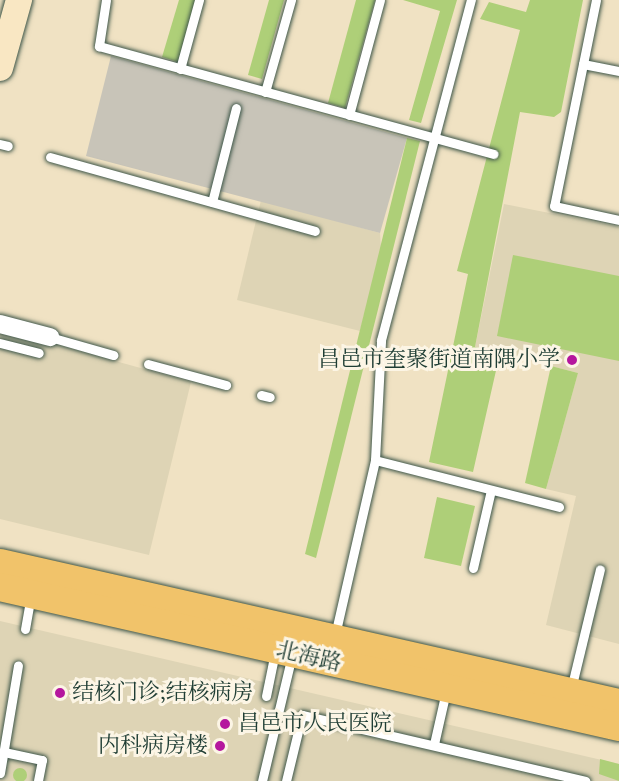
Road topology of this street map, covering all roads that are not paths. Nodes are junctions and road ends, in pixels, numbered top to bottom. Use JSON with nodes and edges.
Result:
{"nodes":[{"id":1,"x":19,"y":0,"type":"edge"},
{"id":2,"x":106,"y":0,"type":"edge"},
{"id":3,"x":199,"y":0,"type":"edge"},
{"id":4,"x":291,"y":0,"type":"edge"},
{"id":5,"x":380,"y":0,"type":"edge"},
{"id":6,"x":471,"y":0,"type":"edge"},
{"id":7,"x":596,"y":0,"type":"edge"},
{"id":8,"x":583,"y":64,"type":"junction"},
{"id":9,"x":0,"y":68,"type":"edge"},
{"id":10,"x":180,"y":69,"type":"junction"},
{"id":11,"x":619,"y":72,"type":"edge"},
{"id":12,"x":266,"y":92,"type":"junction"},
{"id":13,"x":236,"y":108,"type":"dead end"},
{"id":14,"x":349,"y":114,"type":"junction"},
{"id":15,"x":431,"y":137,"type":"junction"},
{"id":16,"x":493,"y":154,"type":"dead end"},
{"id":17,"x":50,"y":157,"type":"dead end"},
{"id":18,"x":212,"y":202,"type":"junction"},
{"id":19,"x":619,"y":220,"type":"edge"},
{"id":20,"x":315,"y":231,"type":"dead end"},
{"id":21,"x":0,"y":324,"type":"edge"},
{"id":22,"x":50,"y":337,"type":"joint"},
{"id":23,"x":0,"y":343,"type":"edge"},
{"id":24,"x":39,"y":353,"type":"dead end"},
{"id":25,"x":113,"y":354,"type":"dead end"},
{"id":26,"x":148,"y":364,"type":"dead end"},
{"id":27,"x":226,"y":385,"type":"dead end"},
{"id":28,"x":375,"y":460,"type":"junction"},
{"id":29,"x":491,"y":490,"type":"junction"},
{"id":30,"x":559,"y":507,"type":"dead end"},
{"id":31,"x":0,"y":563,"type":"edge"},
{"id":32,"x":473,"y":568,"type":"dead end"},
{"id":33,"x":600,"y":569,"type":"dead end"},
{"id":34,"x":0,"y":587,"type":"edge"},
{"id":35,"x":32,"y":594,"type":"junction"},
{"id":36,"x":25,"y":629,"type":"dead end"},
{"id":37,"x":334,"y":638,"type":"junction"},
{"id":38,"x":284,"y":651,"type":"junction"},
{"id":39,"x":18,"y":665,"type":"dead end"},
{"id":40,"x":447,"y":688,"type":"junction"},
{"id":41,"x":571,"y":692,"type":"junction"},
{"id":42,"x":266,"y":696,"type":"dead end"},
{"id":43,"x":619,"y":703,"type":"edge"},
{"id":44,"x":619,"y":727,"type":"edge"},
{"id":45,"x":434,"y":744,"type":"junction"},
{"id":46,"x":4,"y":752,"type":"junction"},
{"id":47,"x":0,"y":773,"type":"edge"},
{"id":48,"x":38,"y":781,"type":"edge"},
{"id":49,"x":262,"y":781,"type":"edge"},
{"id":50,"x":286,"y":781,"type":"edge"},
{"id":51,"x":585,"y":781,"type":"edge"}],
"edges":[{"from":1,"to":9,"type":"main road"},
{"from":2,"to":10,"type":"lane"},
{"from":3,"to":10,"type":"lane"},
{"from":4,"to":12,"type":"lane"},
{"from":5,"to":14,"type":"lane"},
{"from":6,"to":15,"type":"lane"},
{"from":7,"to":8,"type":"lane"},
{"from":8,"to":11,"type":"lane"},
{"from":8,"to":19,"type":"lane"},
{"from":10,"to":12,"type":"lane"},
{"from":12,"to":14,"type":"lane"},
{"from":13,"to":18,"type":"lane"},
{"from":14,"to":15,"type":"lane"},
{"from":15,"to":16,"type":"lane"},
{"from":15,"to":28,"type":"lane"},
{"from":17,"to":18,"type":"lane"},
{"from":18,"to":20,"type":"lane"},
{"from":21,"to":22,"type":"street"},
{"from":22,"to":25,"type":"lane"},
{"from":23,"to":24,"type":"lane"},
{"from":26,"to":27,"type":"lane"},
{"from":28,"to":29,"type":"lane"},
{"from":28,"to":37,"type":"lane"},
{"from":29,"to":30,"type":"lane"},
{"from":29,"to":32,"type":"lane"},
{"from":31,"to":37,"type":"main road","name":"北海路"},
{"from":33,"to":41,"type":"lane"},
{"from":34,"to":35,"type":"main road","name":"北海路"},
{"from":35,"to":36,"type":"lane"},
{"from":35,"to":38,"type":"main road","name":"北海路"},
{"from":37,"to":41,"type":"main road","name":"北海路"},
{"from":38,"to":40,"type":"main road","name":"北海路"},
{"from":38,"to":42,"type":"lane"},
{"from":38,"to":49,"type":"lane"},
{"from":39,"to":46,"type":"lane"},
{"from":40,"to":44,"type":"main road","name":"北海路"},
{"from":40,"to":45,"type":"lane"},
{"from":41,"to":43,"type":"main road","name":"北海路"},
{"from":45,"to":50,"type":"lane"},
{"from":45,"to":51,"type":"lane"},
{"from":46,"to":47,"type":"lane"},
{"from":46,"to":48,"type":"lane"}]}
